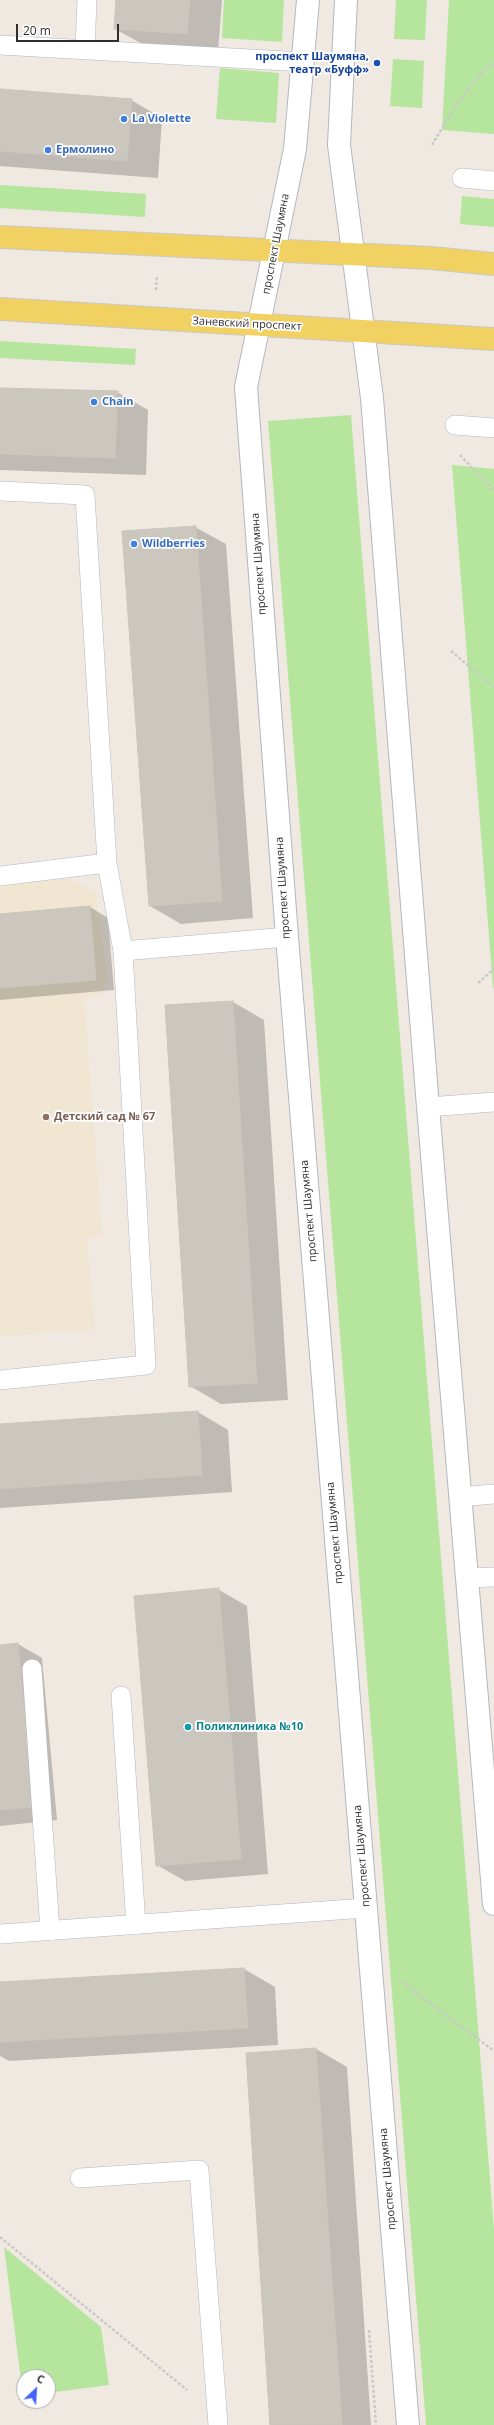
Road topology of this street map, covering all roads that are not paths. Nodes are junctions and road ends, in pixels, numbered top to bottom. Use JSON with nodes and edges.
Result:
{"nodes":[{"id":1,"x":87,"y":0,"type":"edge"},
{"id":2,"x":308,"y":0,"type":"edge"},
{"id":3,"x":346,"y":0,"type":"edge"},
{"id":4,"x":0,"y":45,"type":"edge"},
{"id":5,"x":84,"y":50,"type":"junction"},
{"id":6,"x":304,"y":62,"type":"junction"},
{"id":7,"x":462,"y":178,"type":"dead end"},
{"id":8,"x":494,"y":182,"type":"edge"},
{"id":9,"x":0,"y":237,"type":"edge"},
{"id":10,"x":274,"y":250,"type":"junction"},
{"id":11,"x":352,"y":254,"type":"junction"},
{"id":12,"x":494,"y":264,"type":"edge"},
{"id":13,"x":0,"y":309,"type":"edge"},
{"id":14,"x":260,"y":325,"type":"junction"},
{"id":15,"x":363,"y":331,"type":"junction"},
{"id":16,"x":494,"y":339,"type":"edge"},
{"id":17,"x":455,"y":425,"type":"dead end"},
{"id":18,"x":494,"y":428,"type":"edge"},
{"id":19,"x":0,"y":491,"type":"edge"},
{"id":20,"x":108,"y":863,"type":"junction"},
{"id":21,"x":0,"y":876,"type":"edge"},
{"id":22,"x":287,"y":937,"type":"junction"},
{"id":23,"x":123,"y":951,"type":"junction"},
{"id":24,"x":494,"y":1102,"type":"edge"},
{"id":25,"x":428,"y":1107,"type":"junction"},
{"id":26,"x":0,"y":1380,"type":"edge"},
{"id":27,"x":494,"y":1494,"type":"edge"},
{"id":28,"x":460,"y":1497,"type":"junction"},
{"id":29,"x":494,"y":1577,"type":"edge"},
{"id":30,"x":467,"y":1578,"type":"junction"},
{"id":31,"x":32,"y":1669,"type":"dead end"},
{"id":32,"x":121,"y":1696,"type":"dead end"},
{"id":33,"x":494,"y":1904,"type":"edge"},
{"id":34,"x":366,"y":1908,"type":"junction"},
{"id":35,"x":136,"y":1925,"type":"junction"},
{"id":36,"x":50,"y":1931,"type":"junction"},
{"id":37,"x":0,"y":1934,"type":"edge"},
{"id":38,"x":80,"y":2178,"type":"dead end"},
{"id":39,"x":217,"y":2420,"type":"edge"},
{"id":40,"x":408,"y":2425,"type":"edge"}],
"edges":[{"from":1,"to":5,"type":"lane"},
{"from":2,"to":6,"type":"street","name":"проспект Шаумяна"},
{"from":3,"to":11,"type":"street"},
{"from":4,"to":5,"type":"lane"},
{"from":5,"to":6,"type":"lane"},
{"from":6,"to":10,"type":"street","name":"проспект Шаумяна"},
{"from":7,"to":8,"type":"lane"},
{"from":9,"to":10,"type":"main road"},
{"from":10,"to":11,"type":"main road"},
{"from":10,"to":14,"type":"street","name":"проспект Шаумяна"},
{"from":11,"to":12,"type":"main road"},
{"from":11,"to":15,"type":"street"},
{"from":13,"to":14,"type":"main road","name":"Заневский проспект"},
{"from":14,"to":15,"type":"main road","name":"Заневский проспект"},
{"from":14,"to":22,"type":"street","name":"проспект Шаумяна"},
{"from":15,"to":16,"type":"main road","name":"Заневский проспект"},
{"from":15,"to":25,"type":"street"},
{"from":17,"to":18,"type":"lane"},
{"from":19,"to":20,"type":"lane"},
{"from":20,"to":21,"type":"lane"},
{"from":20,"to":23,"type":"lane"},
{"from":22,"to":23,"type":"lane"},
{"from":22,"to":34,"type":"street","name":"проспект Шаумяна"},
{"from":23,"to":26,"type":"lane"},
{"from":24,"to":25,"type":"lane"},
{"from":25,"to":28,"type":"street"},
{"from":27,"to":28,"type":"lane"},
{"from":28,"to":30,"type":"street"},
{"from":29,"to":30,"type":"lane"},
{"from":30,"to":33,"type":"street"},
{"from":31,"to":36,"type":"lane"},
{"from":32,"to":35,"type":"lane"},
{"from":34,"to":35,"type":"lane"},
{"from":34,"to":40,"type":"street","name":"проспект Шаумяна"},
{"from":35,"to":36,"type":"lane"},
{"from":36,"to":37,"type":"lane"},
{"from":38,"to":39,"type":"lane"}]}
